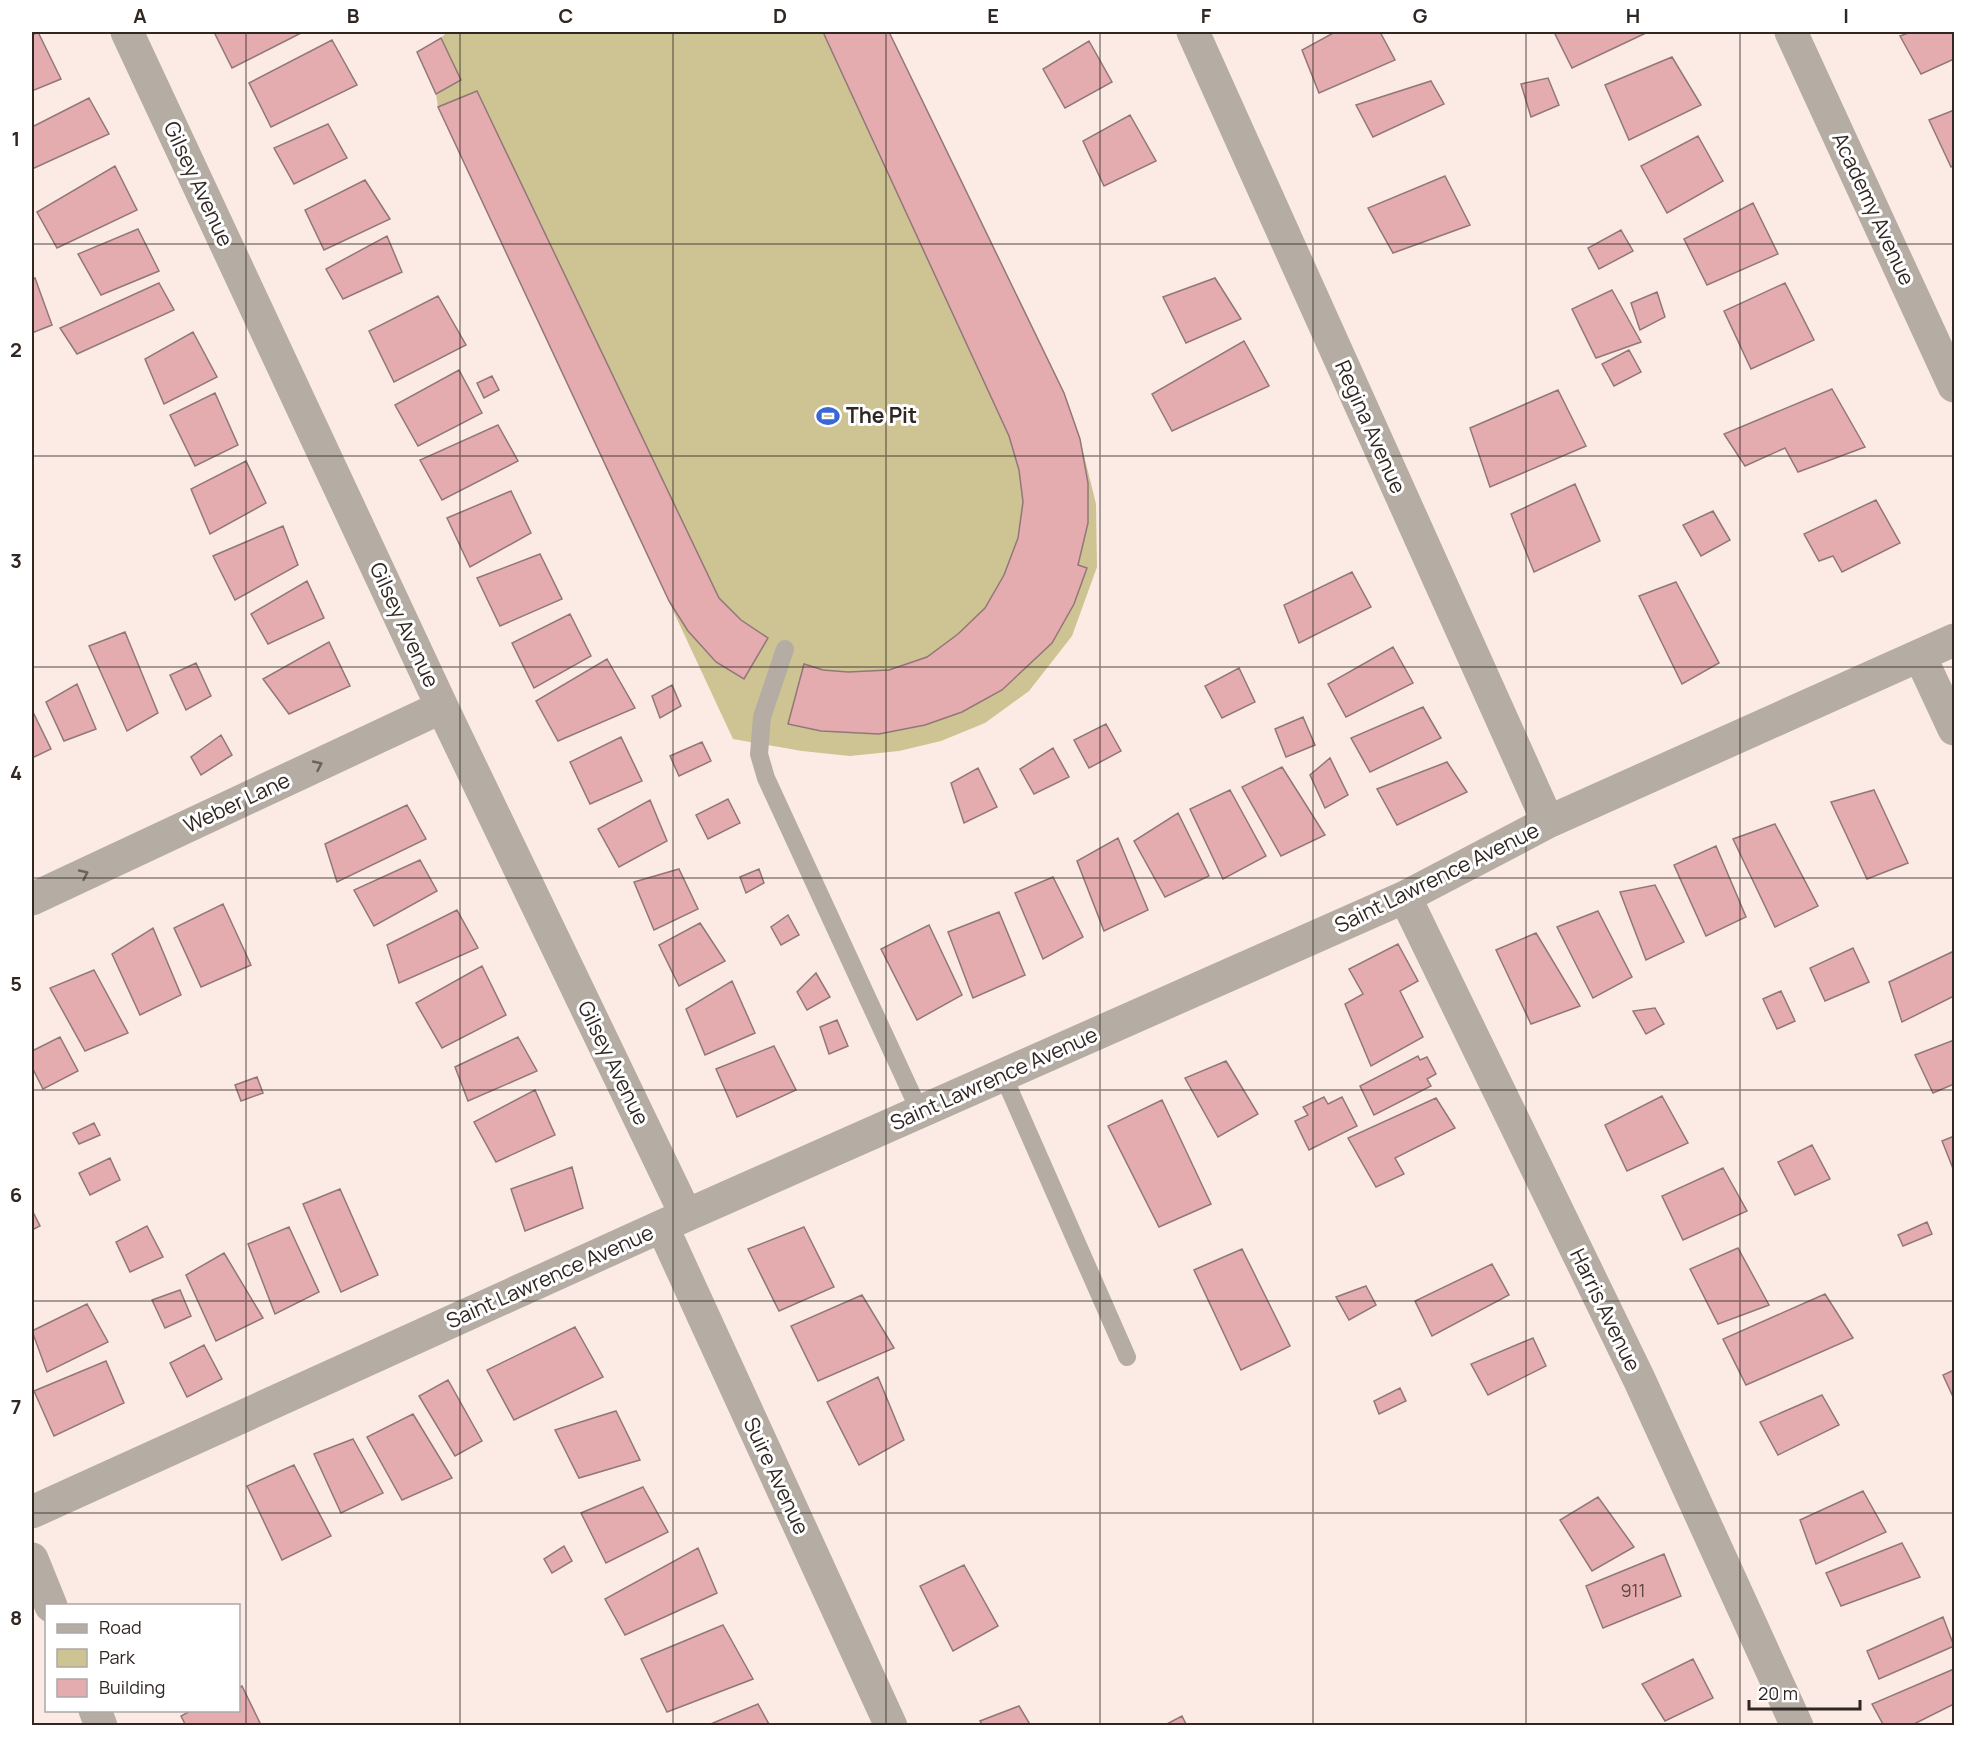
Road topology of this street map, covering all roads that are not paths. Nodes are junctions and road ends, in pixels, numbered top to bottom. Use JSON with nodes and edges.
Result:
{"nodes":[{"id":1,"x":127,"y":32,"type":"edge"},
{"id":2,"x":1193,"y":32,"type":"edge"},
{"id":3,"x":1791,"y":32,"type":"edge"},
{"id":4,"x":1954,"y":386,"type":"edge"},
{"id":5,"x":1954,"y":640,"type":"edge"},
{"id":6,"x":784,"y":649,"type":"dead end"},
{"id":7,"x":1920,"y":656,"type":"junction"},
{"id":8,"x":442,"y":707,"type":"junction"},
{"id":9,"x":1954,"y":729,"type":"edge"},
{"id":10,"x":1548,"y":822,"type":"junction"},
{"id":11,"x":1405,"y":897,"type":"junction"},
{"id":12,"x":32,"y":899,"type":"edge"},
{"id":13,"x":1003,"y":1075,"type":"junction"},
{"id":14,"x":920,"y":1112,"type":"junction"},
{"id":15,"x":674,"y":1221,"type":"junction"},
{"id":16,"x":1127,"y":1357,"type":"dead end"},
{"id":17,"x":32,"y":1512,"type":"edge"},
{"id":18,"x":32,"y":1559,"type":"edge"},
{"id":19,"x":51,"y":1604,"type":"edge"},
{"id":20,"x":891,"y":1725,"type":"edge"},
{"id":21,"x":1797,"y":1725,"type":"edge"}],
"edges":[{"from":1,"to":8,"type":"street","name":"Gilsey Avenue"},
{"from":2,"to":10,"type":"street","name":"Regina Avenue"},
{"from":3,"to":4,"type":"street","name":"Academy Avenue"},
{"from":5,"to":7,"type":"street","name":"Saint Lawrence Avenue"},
{"from":6,"to":14,"type":"lane"},
{"from":7,"to":9,"type":"street"},
{"from":7,"to":10,"type":"street","name":"Saint Lawrence Avenue"},
{"from":12,"to":8,"type":"street","name":"Weber Lane","one_way":true},
{"from":8,"to":15,"type":"street","name":"Gilsey Avenue"},
{"from":10,"to":11,"type":"street","name":"Saint Lawrence Avenue"},
{"from":11,"to":13,"type":"street","name":"Saint Lawrence Avenue"},
{"from":11,"to":21,"type":"street","name":"Harris Avenue"},
{"from":13,"to":14,"type":"street","name":"Saint Lawrence Avenue"},
{"from":13,"to":16,"type":"lane"},
{"from":14,"to":15,"type":"street","name":"Saint Lawrence Avenue"},
{"from":15,"to":17,"type":"street","name":"Saint Lawrence Avenue"},
{"from":15,"to":20,"type":"street","name":"Suire Avenue"},
{"from":18,"to":19,"type":"street"}]}
